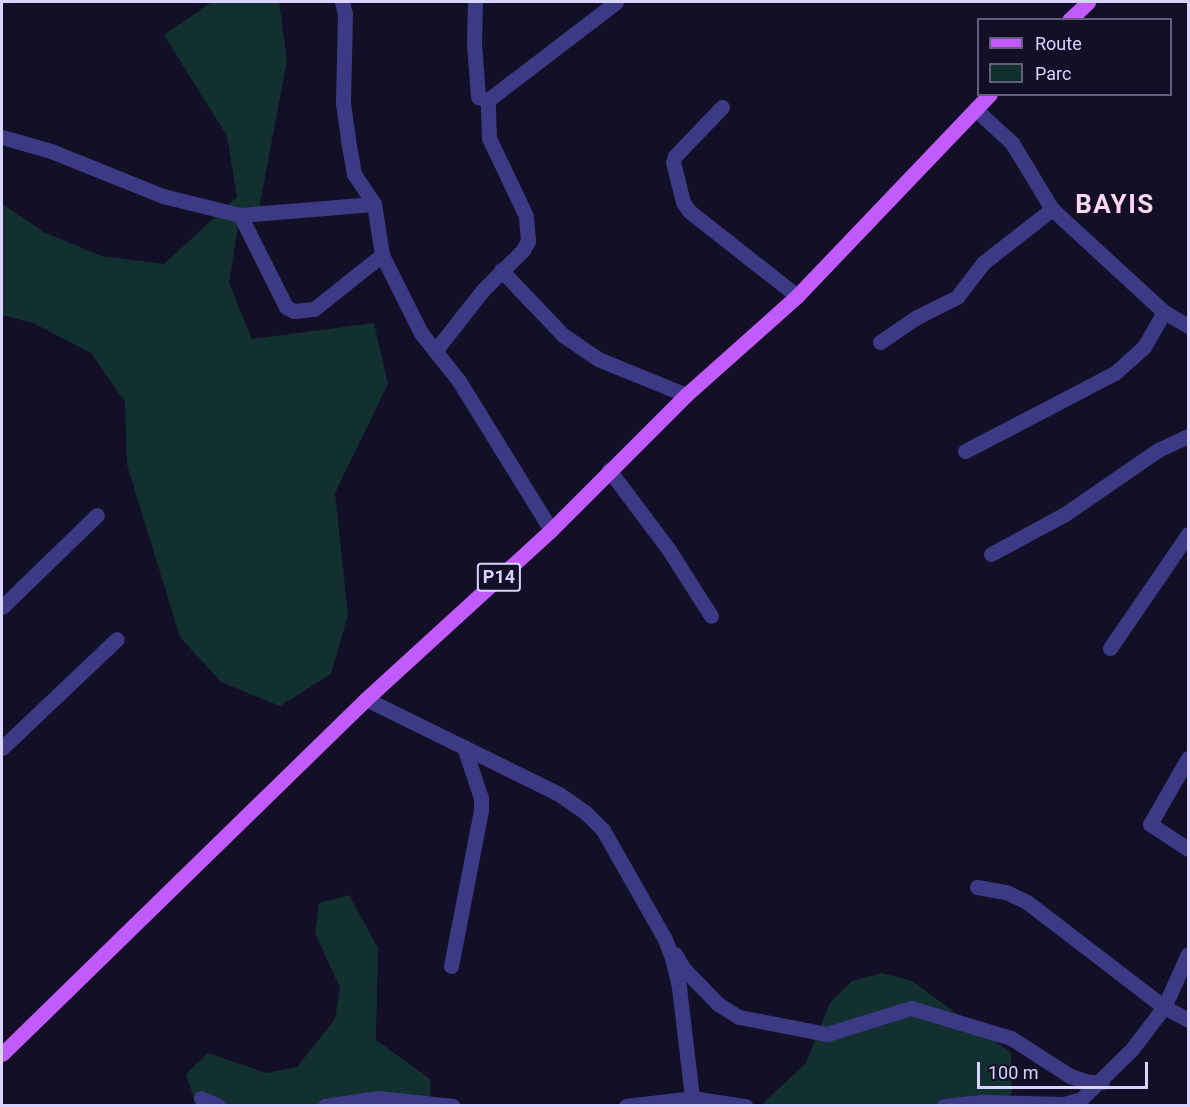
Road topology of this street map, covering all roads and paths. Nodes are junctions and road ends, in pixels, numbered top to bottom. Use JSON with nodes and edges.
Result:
{"nodes":[{"id":1,"x":342,"y":2,"type":"edge"},
{"id":2,"x":475,"y":2,"type":"edge"},
{"id":3,"x":616,"y":2,"type":"edge"},
{"id":4,"x":1088,"y":2,"type":"edge"},
{"id":5,"x":1071,"y":18,"type":"edge"},
{"id":6,"x":988,"y":96,"type":"edge"},
{"id":7,"x":488,"y":100,"type":"junction"},
{"id":8,"x":722,"y":107,"type":"dead end"},
{"id":9,"x":975,"y":109,"type":"junction"},
{"id":10,"x":2,"y":137,"type":"edge"},
{"id":11,"x":374,"y":204,"type":"junction"},
{"id":12,"x":1052,"y":209,"type":"junction"},
{"id":13,"x":240,"y":214,"type":"junction"},
{"id":14,"x":382,"y":255,"type":"junction"},
{"id":15,"x":501,"y":270,"type":"junction"},
{"id":16,"x":797,"y":296,"type":"junction"},
{"id":17,"x":1164,"y":312,"type":"junction"},
{"id":18,"x":1188,"y":326,"type":"edge"},
{"id":19,"x":880,"y":342,"type":"dead end"},
{"id":20,"x":435,"y":351,"type":"junction"},
{"id":21,"x":687,"y":395,"type":"junction"},
{"id":22,"x":1188,"y":436,"type":"edge"},
{"id":23,"x":966,"y":451,"type":"dead end"},
{"id":24,"x":609,"y":470,"type":"junction"},
{"id":25,"x":97,"y":515,"type":"dead end"},
{"id":26,"x":551,"y":530,"type":"junction"},
{"id":27,"x":1188,"y":534,"type":"edge"},
{"id":28,"x":991,"y":554,"type":"dead end"},
{"id":29,"x":2,"y":607,"type":"edge"},
{"id":30,"x":711,"y":616,"type":"dead end"},
{"id":31,"x":117,"y":639,"type":"dead end"},
{"id":32,"x":1110,"y":648,"type":"dead end"},
{"id":33,"x":366,"y":699,"type":"junction"},
{"id":34,"x":464,"y":747,"type":"junction"},
{"id":35,"x":2,"y":748,"type":"edge"},
{"id":36,"x":1188,"y":758,"type":"edge"},
{"id":37,"x":1188,"y":849,"type":"edge"},
{"id":38,"x":977,"y":887,"type":"dead end"},
{"id":39,"x":665,"y":939,"type":"junction"},
{"id":40,"x":1188,"y":954,"type":"edge"},
{"id":41,"x":451,"y":966,"type":"dead end"},
{"id":42,"x":1164,"y":1007,"type":"junction"},
{"id":43,"x":1188,"y":1020,"type":"edge"},
{"id":44,"x":2,"y":1054,"type":"edge"},
{"id":45,"x":1102,"y":1082,"type":"junction"},
{"id":46,"x":201,"y":1098,"type":"dead end"},
{"id":47,"x":692,"y":1102,"type":"edge"},
{"id":48,"x":1085,"y":1102,"type":"edge"},
{"id":49,"x":983,"y":1104,"type":"edge"},
{"id":50,"x":218,"y":1106,"type":"edge"},
{"id":51,"x":325,"y":1106,"type":"edge"},
{"id":52,"x":453,"y":1106,"type":"edge"},
{"id":53,"x":626,"y":1106,"type":"edge"},
{"id":54,"x":746,"y":1106,"type":"edge"},
{"id":55,"x":944,"y":1106,"type":"edge"}],
"edges":[{"from":1,"to":11,"type":"street"},
{"from":2,"to":7,"type":"street"},
{"from":3,"to":7,"type":"street"},
{"from":4,"to":5,"type":"main road"},
{"from":6,"to":9,"type":"main road","number":"P14"},
{"from":7,"to":15,"type":"street"},
{"from":8,"to":16,"type":"street"},
{"from":9,"to":12,"type":"street"},
{"from":9,"to":16,"type":"main road","number":"P14"},
{"from":10,"to":13,"type":"street"},
{"from":11,"to":13,"type":"street"},
{"from":11,"to":14,"type":"street"},
{"from":12,"to":17,"type":"street"},
{"from":12,"to":19,"type":"street"},
{"from":13,"to":14,"type":"street"},
{"from":14,"to":20,"type":"street"},
{"from":15,"to":20,"type":"street"},
{"from":15,"to":21,"type":"street"},
{"from":16,"to":21,"type":"main road","number":"P14"},
{"from":17,"to":18,"type":"street"},
{"from":17,"to":23,"type":"street"},
{"from":20,"to":26,"type":"street"},
{"from":21,"to":24,"type":"main road","number":"P14"},
{"from":22,"to":28,"type":"street"},
{"from":24,"to":26,"type":"main road","number":"P14"},
{"from":24,"to":30,"type":"street"},
{"from":25,"to":29,"type":"street"},
{"from":26,"to":33,"type":"main road","number":"P14"},
{"from":27,"to":32,"type":"street"},
{"from":31,"to":35,"type":"street"},
{"from":33,"to":34,"type":"street"},
{"from":33,"to":44,"type":"main road","number":"P14"},
{"from":34,"to":39,"type":"street"},
{"from":34,"to":41,"type":"street"},
{"from":36,"to":37,"type":"street"},
{"from":38,"to":42,"type":"street"},
{"from":39,"to":45,"type":"street"},
{"from":39,"to":47,"type":"street"},
{"from":40,"to":42,"type":"street"},
{"from":42,"to":43,"type":"street"},
{"from":42,"to":45,"type":"street"},
{"from":45,"to":48,"type":"street"},
{"from":46,"to":50,"type":"street"},
{"from":47,"to":53,"type":"street"},
{"from":47,"to":54,"type":"street"},
{"from":48,"to":49,"type":"street"},
{"from":49,"to":55,"type":"street"},
{"from":51,"to":52,"type":"street"}]}
